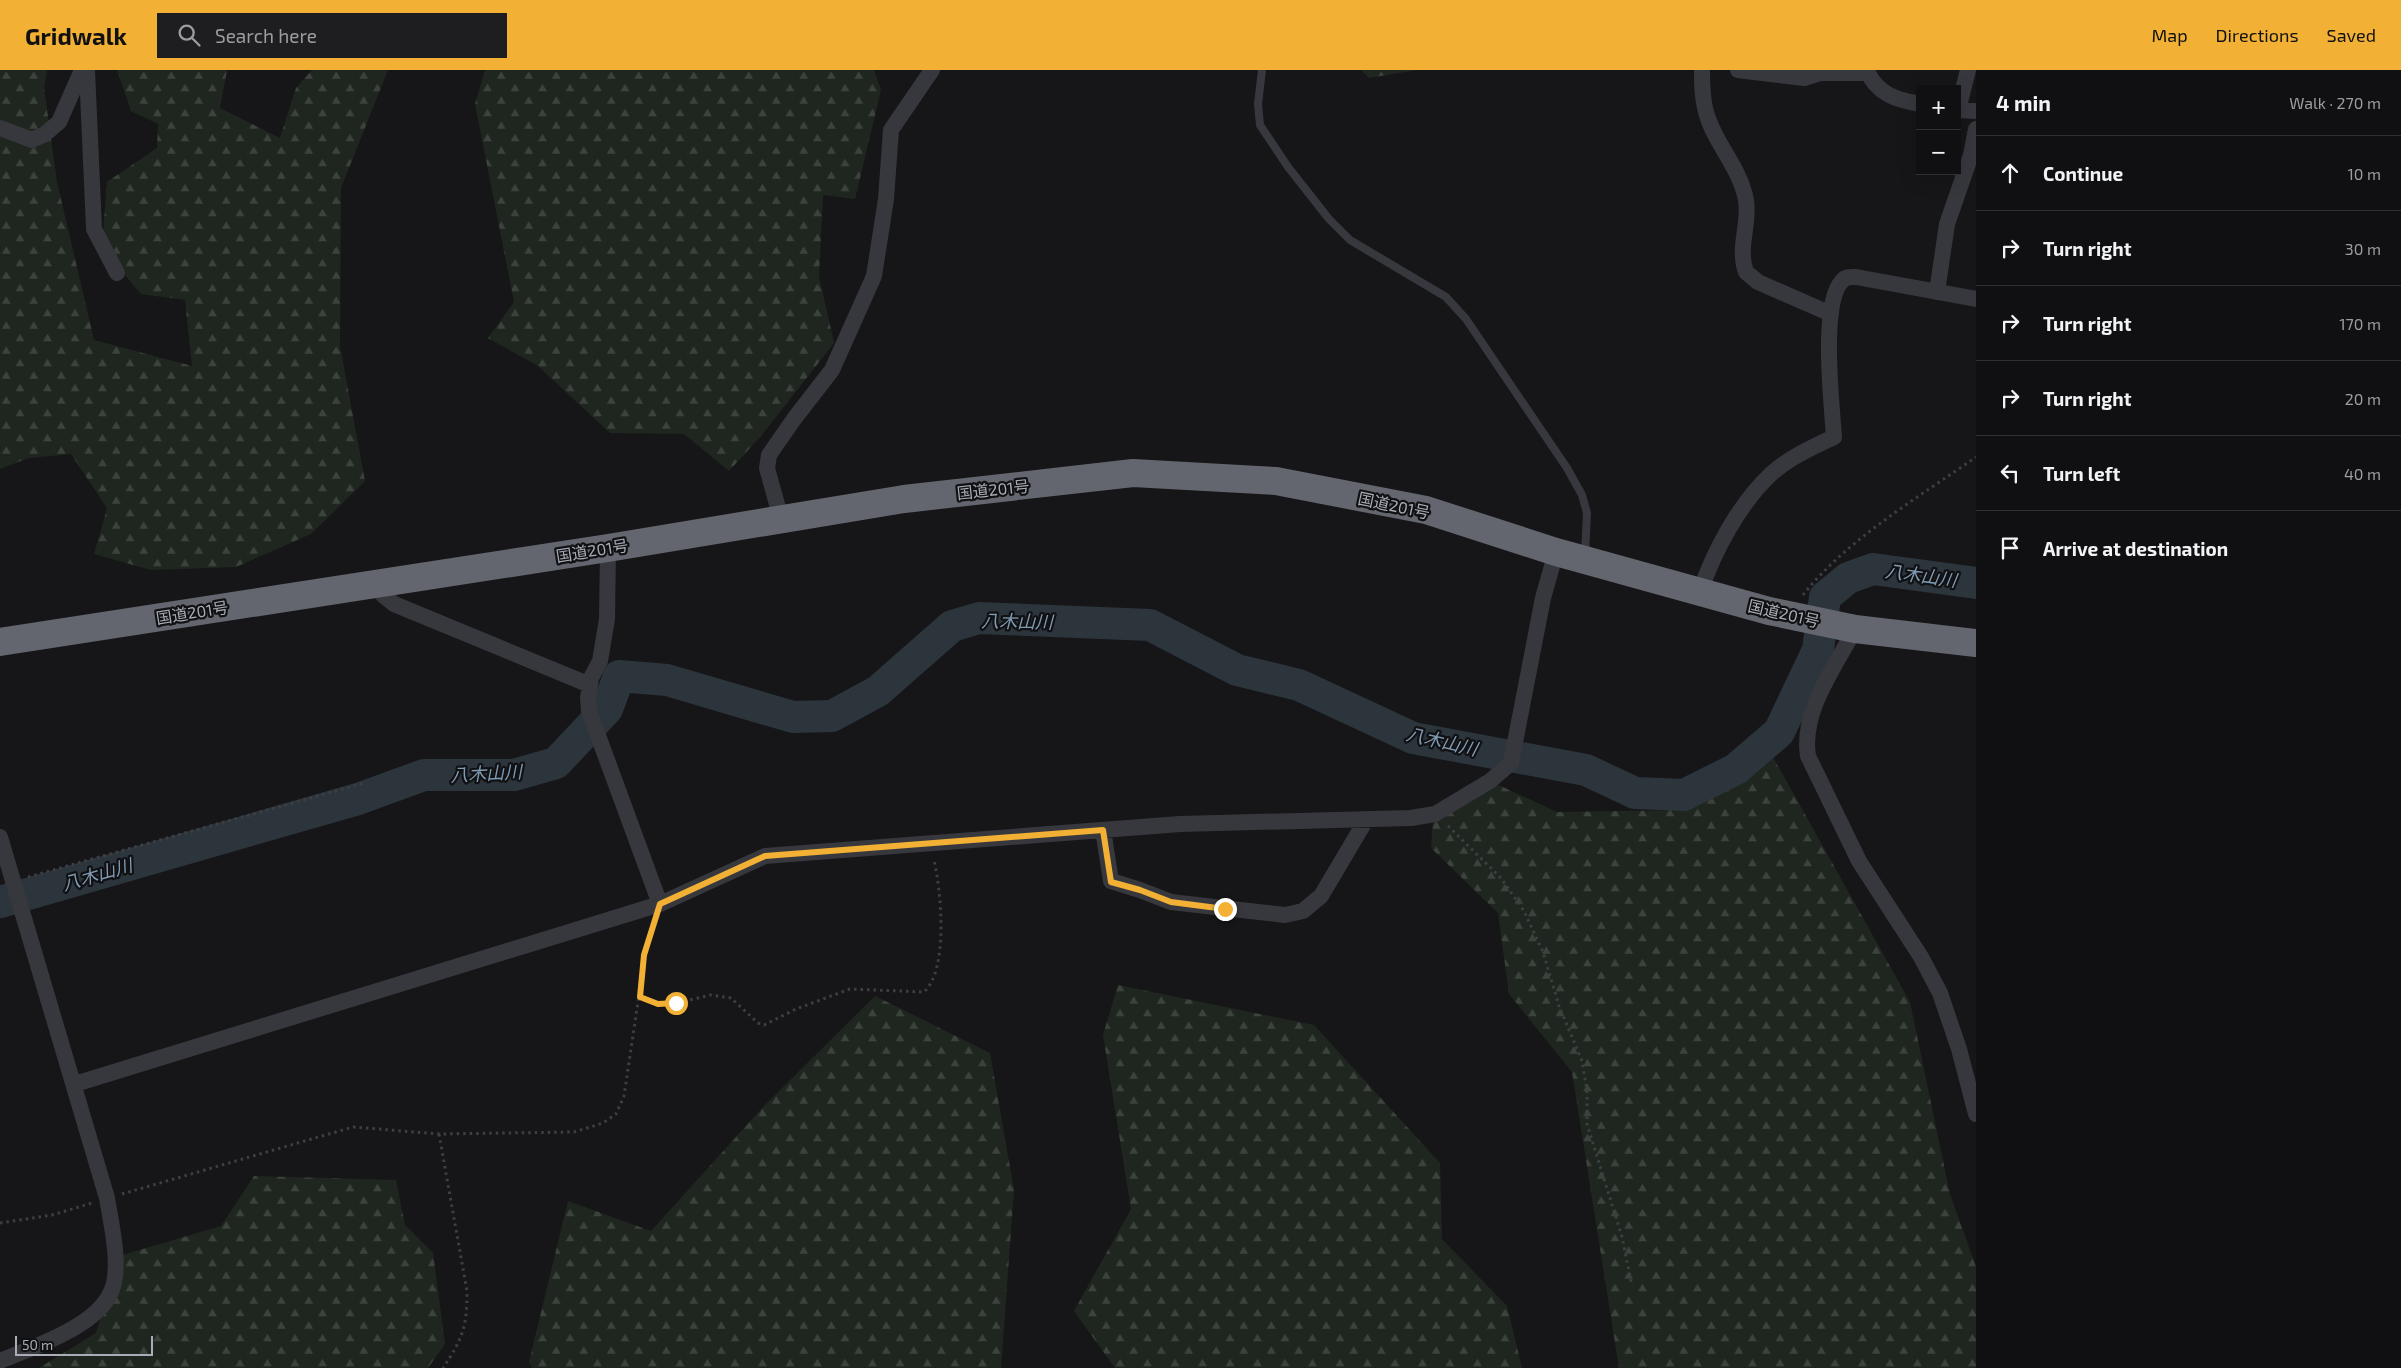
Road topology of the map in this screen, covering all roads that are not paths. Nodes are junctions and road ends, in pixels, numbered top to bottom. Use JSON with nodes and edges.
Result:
{"nodes":[{"id":1,"x":82,"y":70,"type":"edge"},
{"id":2,"x":87,"y":70,"type":"edge"},
{"id":3,"x":932,"y":70,"type":"edge"},
{"id":4,"x":1262,"y":70,"type":"edge"},
{"id":5,"x":1702,"y":70,"type":"edge"},
{"id":6,"x":1738,"y":70,"type":"edge"},
{"id":7,"x":1968,"y":70,"type":"edge"},
{"id":8,"x":1868,"y":71,"type":"edge"},
{"id":9,"x":1961,"y":98,"type":"edge"},
{"id":10,"x":1916,"y":103,"type":"edge"},
{"id":11,"x":1961,"y":110,"type":"edge"},
{"id":12,"x":1976,"y":111,"type":"edge"},
{"id":13,"x":0,"y":128,"type":"edge"},
{"id":14,"x":1976,"y":129,"type":"edge"},
{"id":15,"x":117,"y":273,"type":"dead end"},
{"id":16,"x":1938,"y":292,"type":"junction"},
{"id":17,"x":1976,"y":299,"type":"edge"},
{"id":18,"x":1831,"y":314,"type":"junction"},
{"id":19,"x":781,"y":519,"type":"junction"},
{"id":20,"x":608,"y":548,"type":"junction"},
{"id":21,"x":1556,"y":552,"type":"junction"},
{"id":22,"x":1585,"y":559,"type":"junction"},
{"id":23,"x":375,"y":584,"type":"junction"},
{"id":24,"x":1700,"y":592,"type":"junction"},
{"id":25,"x":1848,"y":628,"type":"junction"},
{"id":26,"x":0,"y":642,"type":"edge"},
{"id":27,"x":1976,"y":643,"type":"edge"},
{"id":28,"x":590,"y":685,"type":"junction"},
{"id":29,"x":1366,"y":820,"type":"junction"},
{"id":30,"x":1103,"y":830,"type":"junction"},
{"id":31,"x":0,"y":837,"type":"edge"},
{"id":32,"x":660,"y":904,"type":"junction"},
{"id":33,"x":74,"y":1084,"type":"junction"},
{"id":34,"x":1976,"y":1114,"type":"edge"},
{"id":35,"x":0,"y":1361,"type":"edge"}],
"edges":[{"from":1,"to":13,"type":"street"},
{"from":2,"to":15,"type":"street"},
{"from":3,"to":19,"type":"street"},
{"from":4,"to":22,"type":"lane"},
{"from":5,"to":18,"type":"street"},
{"from":6,"to":8,"type":"street"},
{"from":7,"to":9,"type":"street"},
{"from":8,"to":10,"type":"street"},
{"from":11,"to":12,"type":"street"},
{"from":14,"to":16,"type":"street"},
{"from":16,"to":17,"type":"street"},
{"from":16,"to":18,"type":"street"},
{"from":18,"to":24,"type":"street"},
{"from":19,"to":20,"type":"highway","name":"国道201号"},
{"from":19,"to":21,"type":"highway","name":"国道201号"},
{"from":20,"to":23,"type":"highway","name":"国道201号"},
{"from":20,"to":28,"type":"street"},
{"from":21,"to":22,"type":"highway","name":"国道201号"},
{"from":21,"to":29,"type":"street"},
{"from":22,"to":24,"type":"highway","name":"国道201号"},
{"from":23,"to":26,"type":"highway","name":"国道201号"},
{"from":23,"to":28,"type":"street"},
{"from":24,"to":25,"type":"highway","name":"国道201号"},
{"from":25,"to":27,"type":"highway","name":"国道201号"},
{"from":25,"to":34,"type":"street"},
{"from":28,"to":32,"type":"street"},
{"from":29,"to":30,"type":"street"},
{"from":29,"to":30,"type":"street"},
{"from":30,"to":32,"type":"street"},
{"from":31,"to":33,"type":"street"},
{"from":32,"to":33,"type":"street"},
{"from":33,"to":35,"type":"street"}]}
